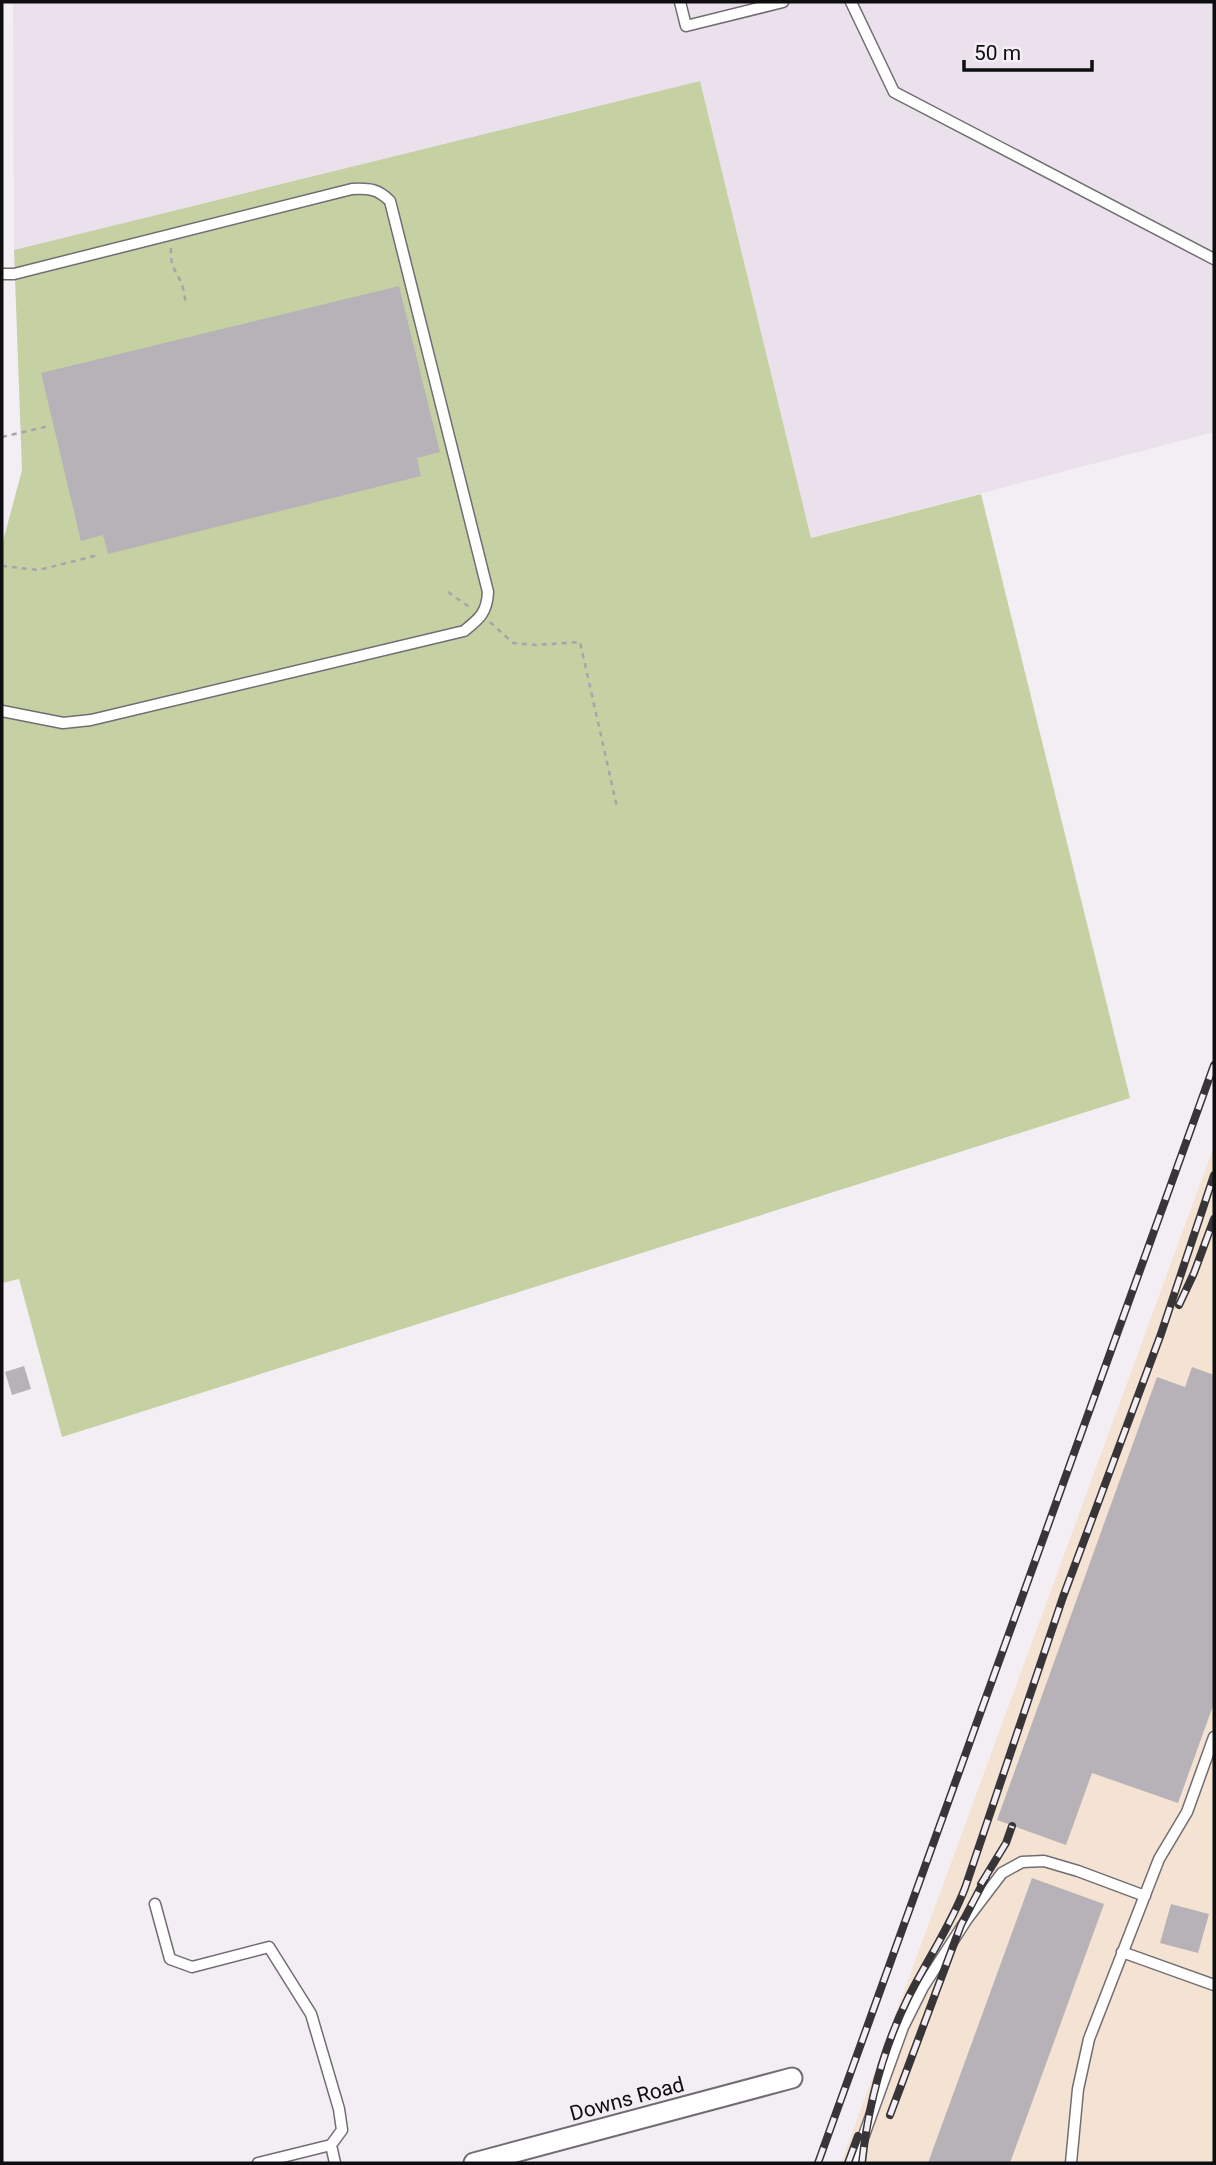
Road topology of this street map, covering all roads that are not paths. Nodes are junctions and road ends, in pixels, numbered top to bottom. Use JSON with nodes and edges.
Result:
{"nodes":[{"id":1,"x":680,"y":2,"type":"edge"},
{"id":2,"x":783,"y":2,"type":"edge"},
{"id":3,"x":850,"y":2,"type":"edge"},
{"id":4,"x":1214,"y":259,"type":"edge"},
{"id":5,"x":2,"y":274,"type":"edge"},
{"id":6,"x":2,"y":711,"type":"edge"},
{"id":7,"x":1214,"y":1737,"type":"edge"},
{"id":8,"x":1145,"y":1896,"type":"junction"},
{"id":9,"x":155,"y":1904,"type":"dead end"},
{"id":10,"x":1122,"y":1952,"type":"junction"},
{"id":11,"x":1214,"y":1985,"type":"edge"},
{"id":12,"x":792,"y":2078,"type":"dead end"},
{"id":13,"x":331,"y":2145,"type":"junction"},
{"id":14,"x":258,"y":2163,"type":"edge"},
{"id":15,"x":335,"y":2163,"type":"edge"},
{"id":16,"x":474,"y":2163,"type":"edge"},
{"id":17,"x":854,"y":2163,"type":"edge"},
{"id":18,"x":1071,"y":2163,"type":"edge"}],
"edges":[{"from":1,"to":2,"type":"lane"},
{"from":3,"to":4,"type":"lane"},
{"from":5,"to":6,"type":"lane"},
{"from":7,"to":8,"type":"lane"},
{"from":8,"to":10,"type":"lane"},
{"from":8,"to":17,"type":"lane"},
{"from":9,"to":13,"type":"lane"},
{"from":10,"to":11,"type":"lane"},
{"from":10,"to":18,"type":"lane"},
{"from":12,"to":16,"type":"street","name":"Downs Road"},
{"from":13,"to":14,"type":"lane"},
{"from":13,"to":15,"type":"lane"}]}
